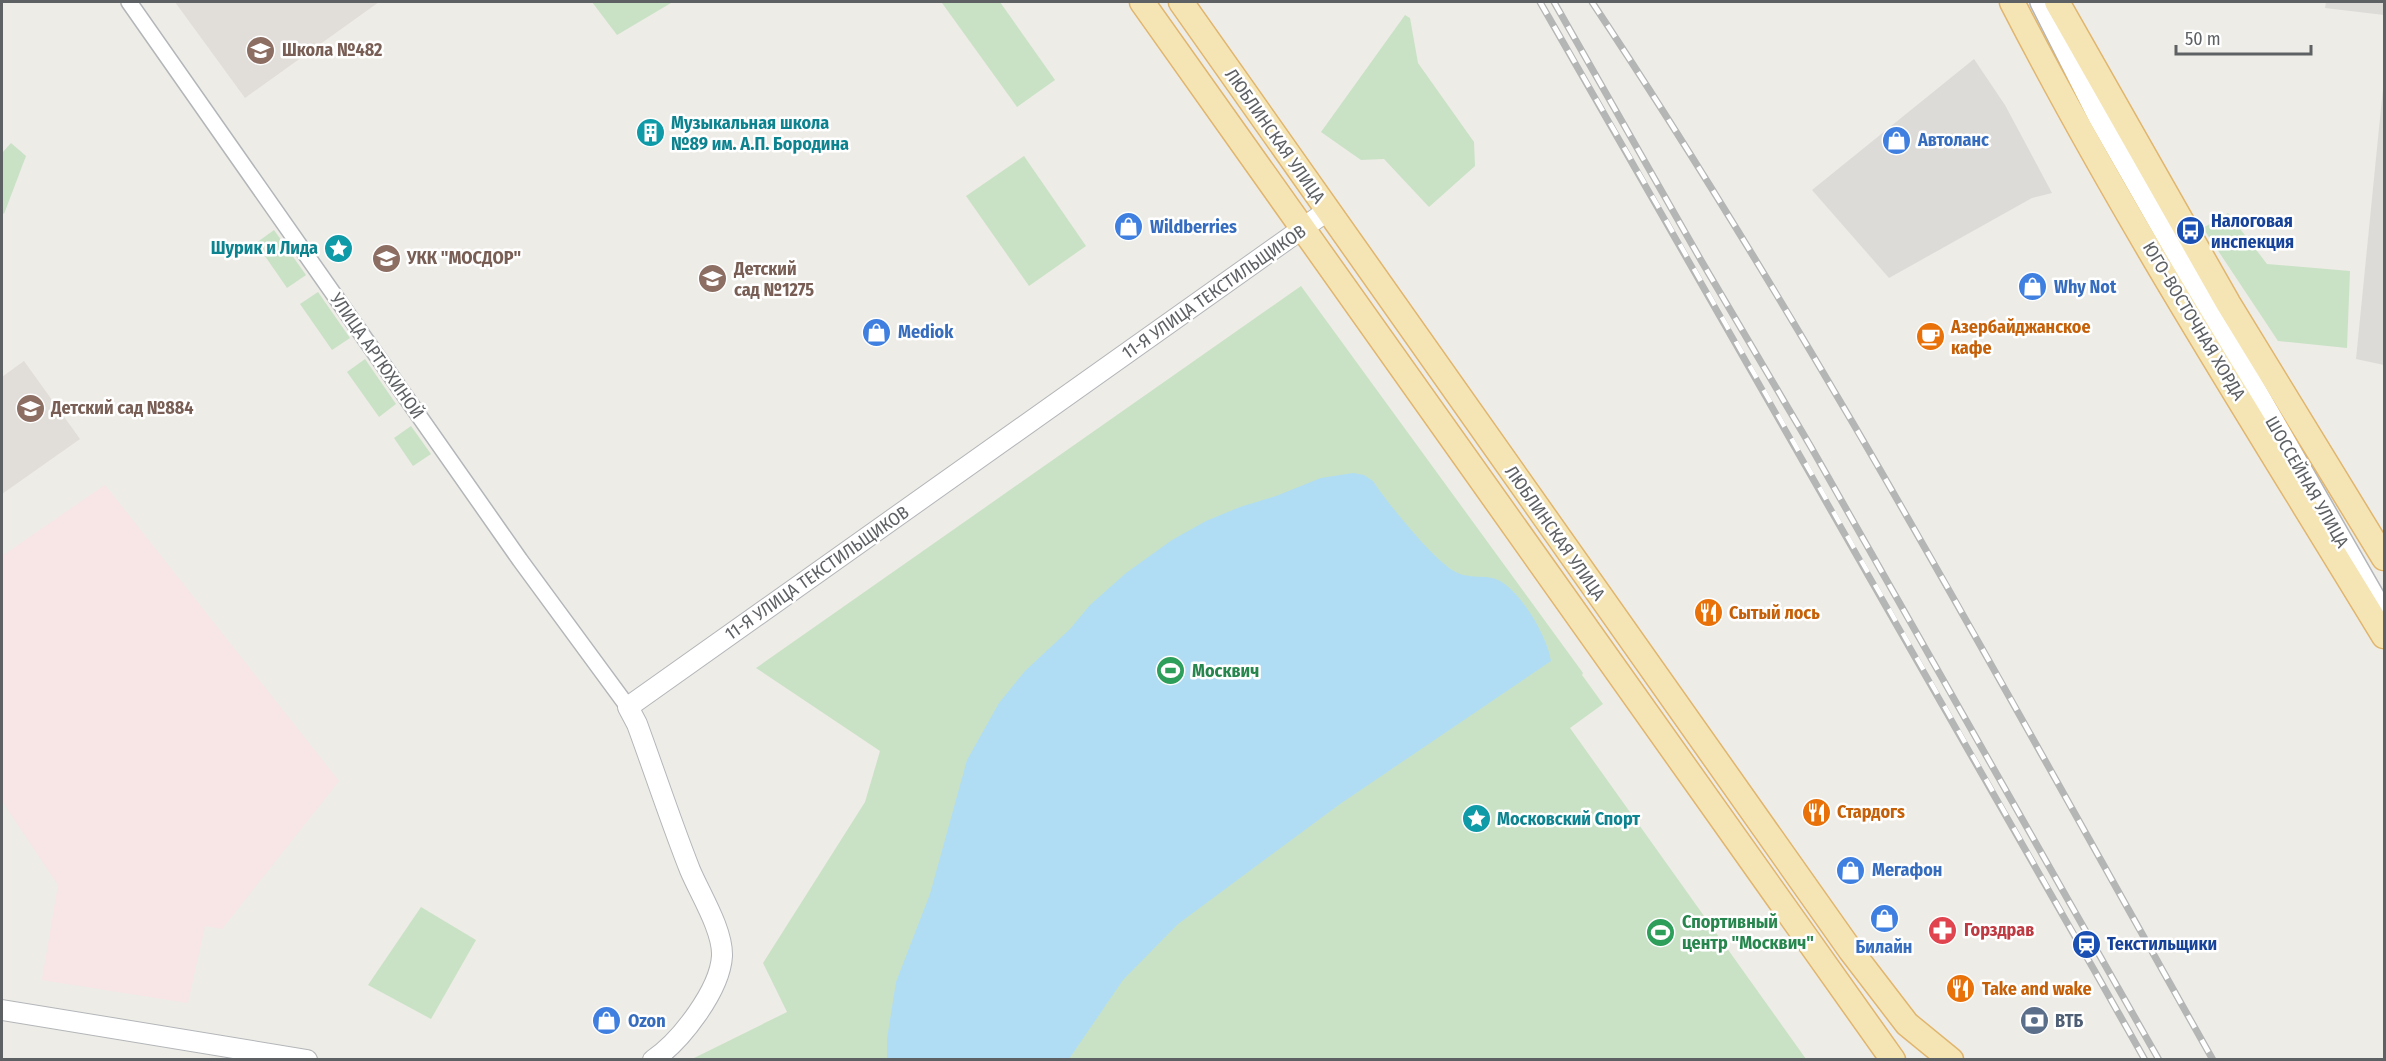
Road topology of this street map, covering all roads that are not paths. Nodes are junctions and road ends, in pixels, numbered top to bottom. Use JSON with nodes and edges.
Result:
{"nodes":[{"id":1,"x":129,"y":2,"type":"edge"},
{"id":2,"x":1142,"y":2,"type":"edge"},
{"id":3,"x":1181,"y":2,"type":"edge"},
{"id":4,"x":2012,"y":2,"type":"edge"},
{"id":5,"x":2041,"y":2,"type":"edge"},
{"id":6,"x":2057,"y":2,"type":"edge"},
{"id":7,"x":1327,"y":211,"type":"junction"},
{"id":8,"x":1304,"y":229,"type":"junction"},
{"id":9,"x":2385,"y":558,"type":"edge"},
{"id":10,"x":2385,"y":615,"type":"edge"},
{"id":11,"x":2385,"y":636,"type":"edge"},
{"id":12,"x":628,"y":707,"type":"junction"},
{"id":13,"x":2,"y":1010,"type":"edge"},
{"id":14,"x":1907,"y":1024,"type":"junction"},
{"id":15,"x":308,"y":1059,"type":"edge"},
{"id":16,"x":652,"y":1059,"type":"edge"},
{"id":17,"x":1893,"y":1059,"type":"edge"},
{"id":18,"x":1935,"y":1059,"type":"edge"},
{"id":19,"x":1951,"y":1059,"type":"edge"}],
"edges":[{"from":1,"to":12,"type":"street","name":"УЛИЦА АРТЮХИНОЙ"},
{"from":2,"to":8,"type":"main road","name":"ЛЮБЛИНСКАЯ УЛИЦА"},
{"from":3,"to":7,"type":"main road","name":"ЛЮБЛИНСКАЯ УЛИЦА"},
{"from":4,"to":11,"type":"main road","name":"ЮГО-ВОСТОЧНАЯ ХОРДА"},
{"from":5,"to":10,"type":"main road","name":"ШОССЕЙНАЯ УЛИЦА"},
{"from":6,"to":9,"type":"main road"},
{"from":7,"to":8,"type":"street","name":"11-Я УЛИЦА ТЕКСТИЛЬЩИКОВ"},
{"from":7,"to":14,"type":"main road","name":"ЛЮБЛИНСКАЯ УЛИЦА"},
{"from":8,"to":12,"type":"street","name":"11-Я УЛИЦА ТЕКСТИЛЬЩИКОВ"},
{"from":8,"to":17,"type":"main road","name":"ЛЮБЛИНСКАЯ УЛИЦА"},
{"from":12,"to":16,"type":"street"},
{"from":13,"to":15,"type":"street"},
{"from":14,"to":18,"type":"main road","name":"ЛЮБЛИНСКАЯ УЛИЦА"},
{"from":14,"to":19,"type":"main road"}]}
